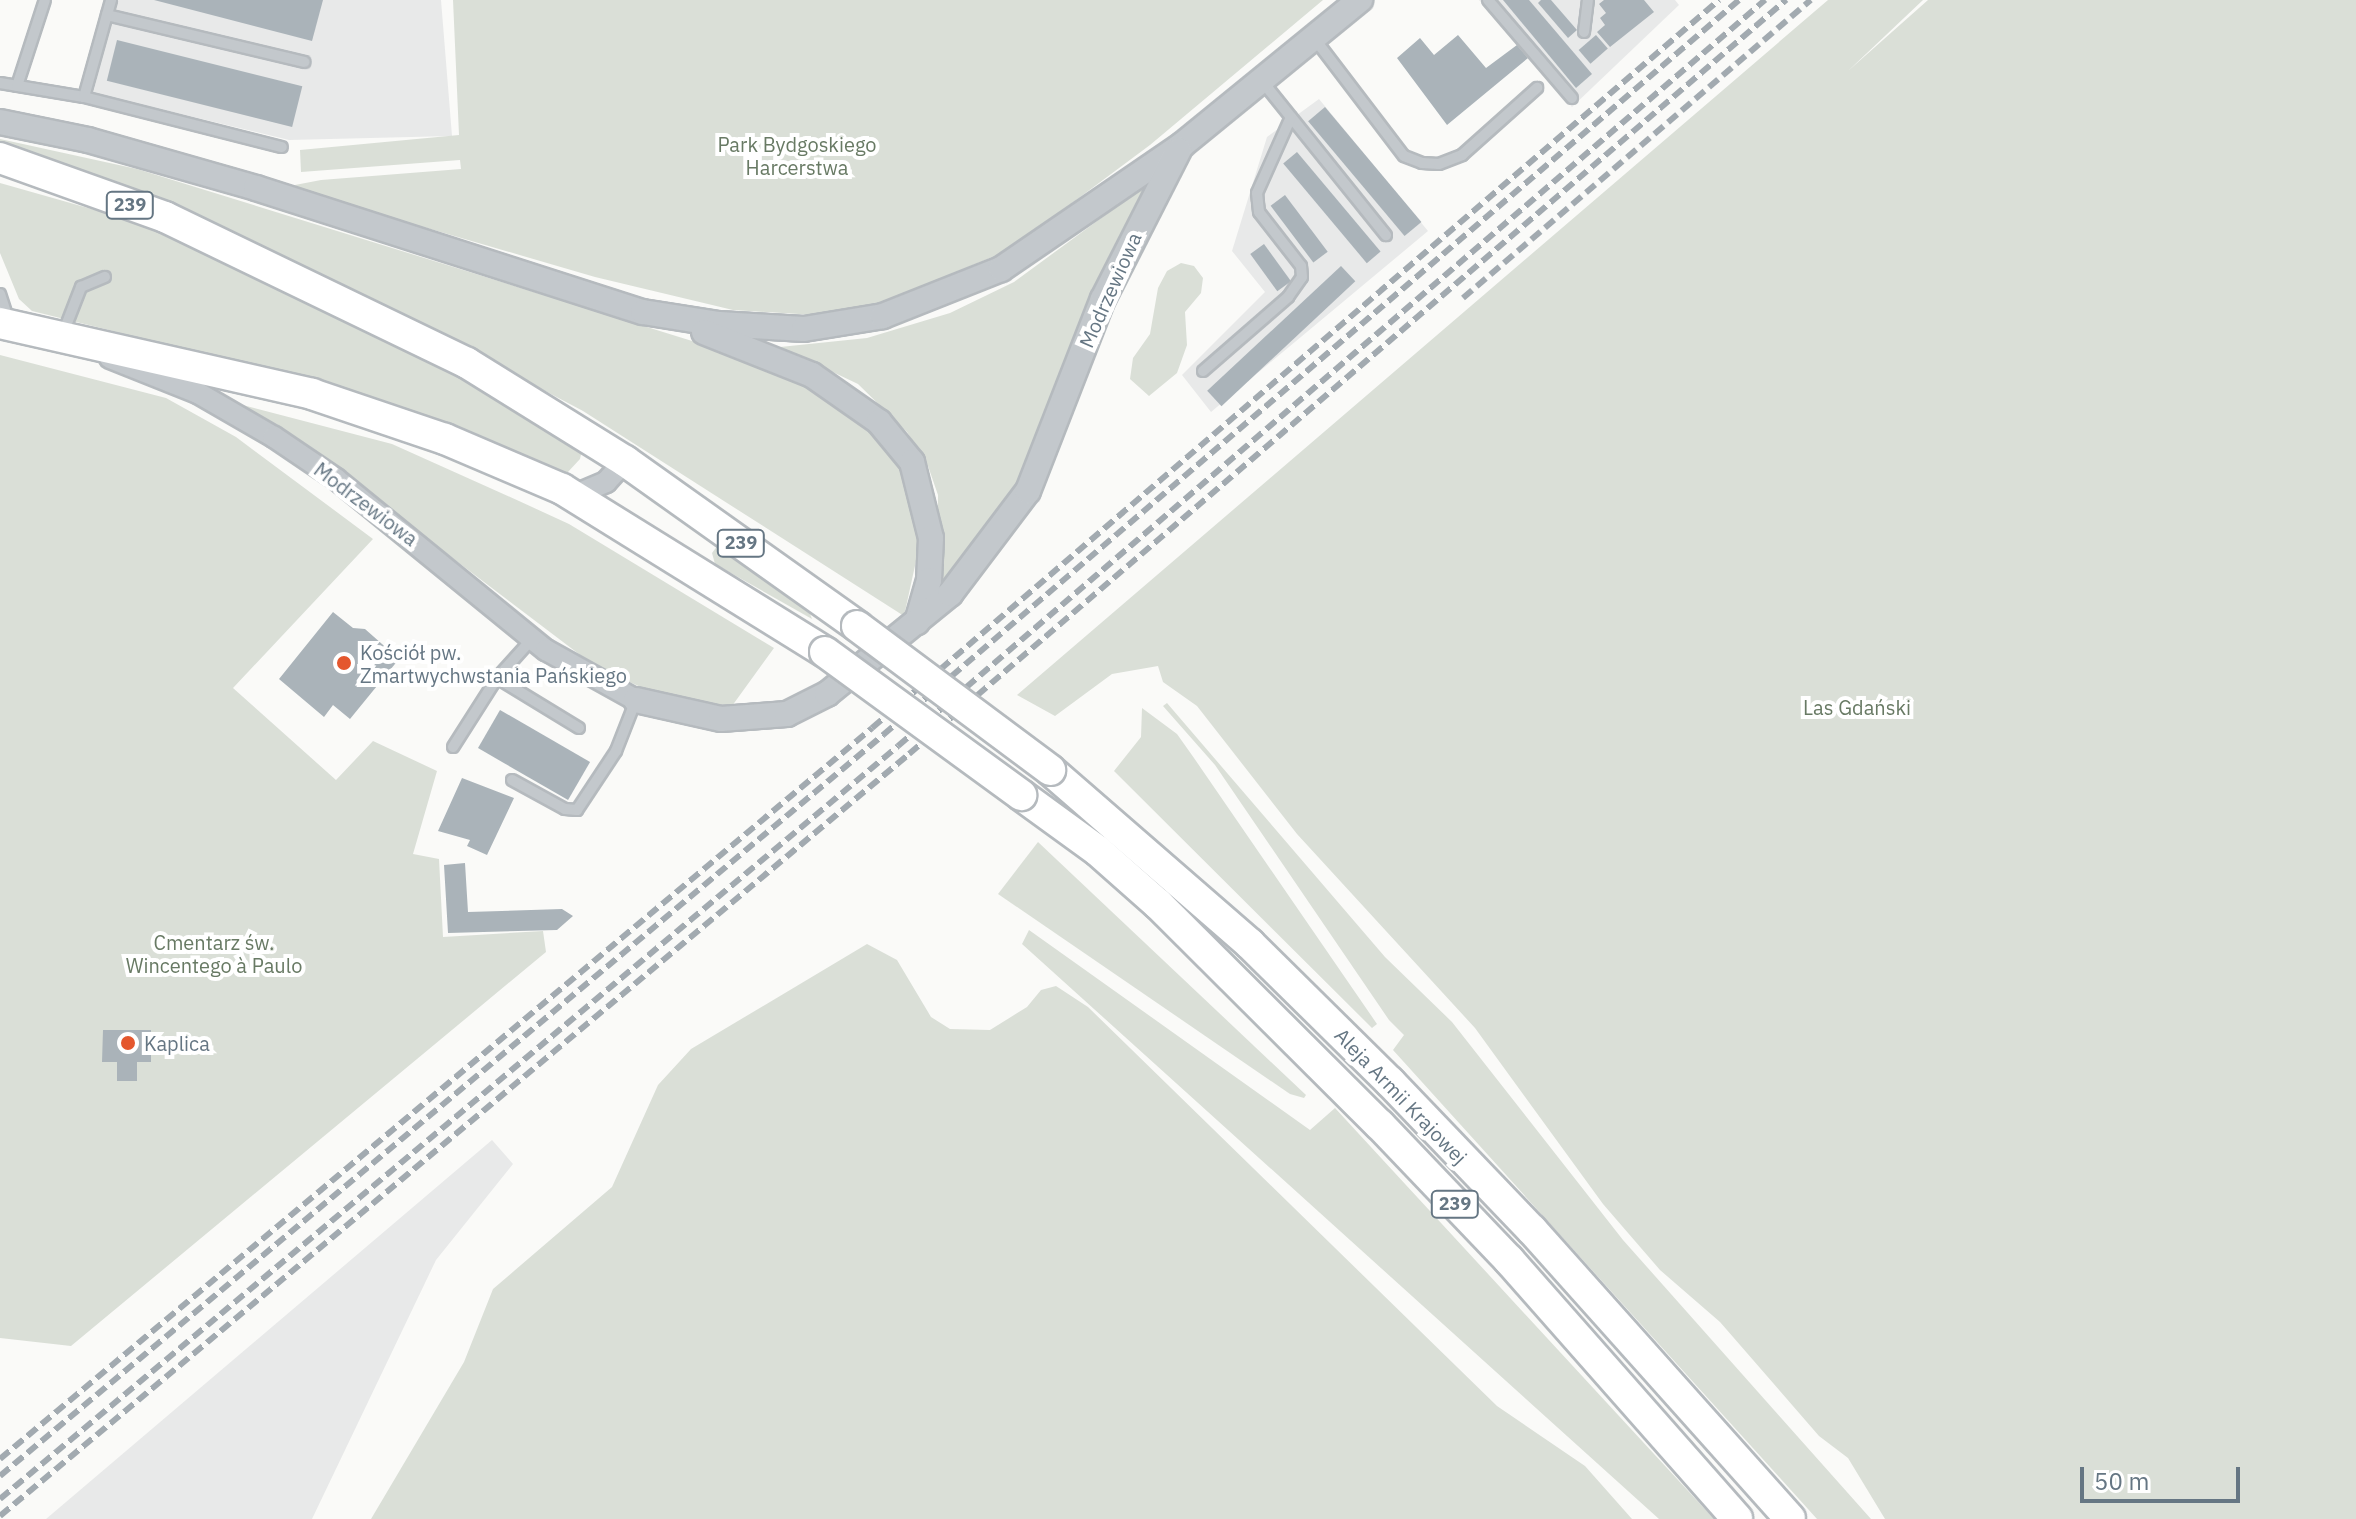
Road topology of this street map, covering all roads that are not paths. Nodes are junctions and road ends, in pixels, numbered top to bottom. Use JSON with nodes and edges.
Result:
{"nodes":[{"id":1,"x":45,"y":0,"type":"edge"},
{"id":2,"x":111,"y":0,"type":"edge"},
{"id":3,"x":1360,"y":0,"type":"edge"},
{"id":4,"x":1488,"y":0,"type":"edge"},
{"id":5,"x":1588,"y":0,"type":"edge"},
{"id":6,"x":107,"y":15,"type":"junction"},
{"id":7,"x":1584,"y":32,"type":"dead end"},
{"id":8,"x":1314,"y":38,"type":"junction"},
{"id":9,"x":304,"y":62,"type":"dead end"},
{"id":10,"x":1262,"y":81,"type":"junction"},
{"id":11,"x":0,"y":83,"type":"edge"},
{"id":12,"x":17,"y":86,"type":"junction"},
{"id":13,"x":1537,"y":88,"type":"dead end"},
{"id":14,"x":84,"y":97,"type":"junction"},
{"id":15,"x":1572,"y":98,"type":"dead end"},
{"id":16,"x":1291,"y":117,"type":"junction"},
{"id":17,"x":0,"y":122,"type":"edge"},
{"id":18,"x":1182,"y":145,"type":"junction"},
{"id":19,"x":282,"y":147,"type":"dead end"},
{"id":20,"x":0,"y":158,"type":"edge"},
{"id":21,"x":1386,"y":235,"type":"dead end"},
{"id":22,"x":105,"y":277,"type":"dead end"},
{"id":23,"x":0,"y":294,"type":"edge"},
{"id":24,"x":643,"y":312,"type":"junction"},
{"id":25,"x":5,"y":324,"type":"edge"},
{"id":26,"x":68,"y":340,"type":"junction"},
{"id":27,"x":1203,"y":371,"type":"dead end"},
{"id":28,"x":625,"y":461,"type":"junction"},
{"id":29,"x":573,"y":496,"type":"junction"},
{"id":30,"x":916,"y":624,"type":"junction"},
{"id":31,"x":532,"y":639,"type":"junction"},
{"id":32,"x":497,"y":678,"type":"junction"},
{"id":33,"x":636,"y":700,"type":"junction"},
{"id":34,"x":579,"y":728,"type":"dead end"},
{"id":35,"x":453,"y":747,"type":"dead end"},
{"id":36,"x":512,"y":780,"type":"dead end"},
{"id":37,"x":1737,"y":1519,"type":"edge"},
{"id":38,"x":1790,"y":1519,"type":"edge"}],
"edges":[{"from":1,"to":12,"type":"lane"},
{"from":2,"to":6,"type":"lane"},
{"from":3,"to":8,"type":"street","name":"Modrzewiowa"},
{"from":4,"to":15,"type":"lane"},
{"from":5,"to":7,"type":"lane"},
{"from":6,"to":9,"type":"lane"},
{"from":6,"to":14,"type":"lane"},
{"from":8,"to":10,"type":"street","name":"Modrzewiowa"},
{"from":8,"to":13,"type":"lane"},
{"from":10,"to":16,"type":"lane"},
{"from":10,"to":18,"type":"street","name":"Modrzewiowa"},
{"from":11,"to":12,"type":"lane"},
{"from":12,"to":14,"type":"lane"},
{"from":14,"to":19,"type":"lane"},
{"from":16,"to":21,"type":"lane"},
{"from":16,"to":27,"type":"lane"},
{"from":17,"to":24,"type":"street"},
{"from":18,"to":24,"type":"street"},
{"from":18,"to":30,"type":"street","name":"Modrzewiowa"},
{"from":20,"to":28,"type":"main road","number":"239"},
{"from":22,"to":26,"type":"lane"},
{"from":23,"to":25,"type":"lane"},
{"from":24,"to":30,"type":"street"},
{"from":25,"to":26,"type":"main road","number":"239"},
{"from":26,"to":29,"type":"main road","number":"239"},
{"from":26,"to":31,"type":"street","name":"Modrzewiowa"},
{"from":28,"to":29,"type":"street"},
{"from":28,"to":38,"type":"main road","name":"Aleja Armii Krajowej","number":"239","bridge":true},
{"from":29,"to":37,"type":"main road","name":"Aleja Armii Krajowej","number":"239","bridge":true},
{"from":30,"to":33,"type":"street","name":"Modrzewiowa"},
{"from":31,"to":32,"type":"lane"},
{"from":31,"to":33,"type":"street","name":"Modrzewiowa"},
{"from":32,"to":34,"type":"lane"},
{"from":32,"to":35,"type":"lane"},
{"from":33,"to":36,"type":"lane"}]}
